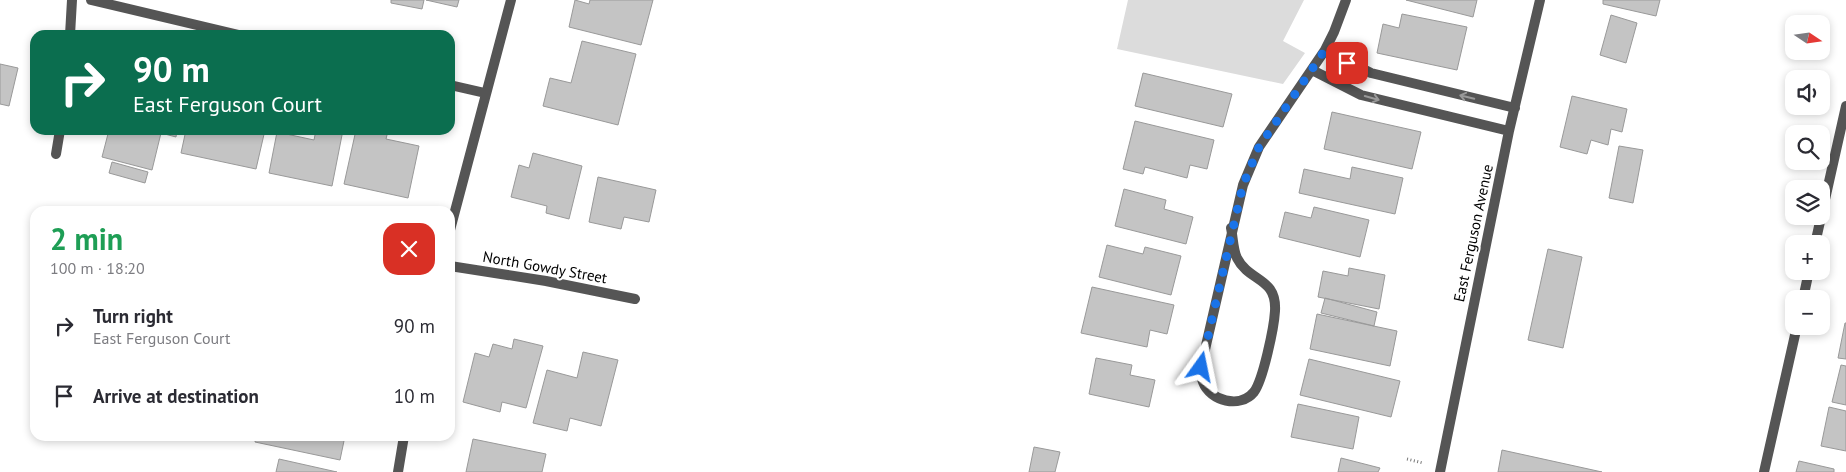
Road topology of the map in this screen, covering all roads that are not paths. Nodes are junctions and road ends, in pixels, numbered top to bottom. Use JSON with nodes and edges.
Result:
{"nodes":[{"id":1,"x":72,"y":0,"type":"edge"},
{"id":2,"x":91,"y":0,"type":"edge"},
{"id":3,"x":511,"y":0,"type":"edge"},
{"id":4,"x":1346,"y":0,"type":"edge"},
{"id":5,"x":1540,"y":0,"type":"edge"},
{"id":6,"x":70,"y":30,"type":"edge"},
{"id":7,"x":218,"y":30,"type":"edge"},
{"id":8,"x":1325,"y":50,"type":"junction"},
{"id":9,"x":1312,"y":70,"type":"junction"},
{"id":10,"x":455,"y":86,"type":"edge"},
{"id":11,"x":485,"y":93,"type":"junction"},
{"id":12,"x":1846,"y":106,"type":"edge"},
{"id":13,"x":1515,"y":108,"type":"junction"},
{"id":14,"x":1509,"y":132,"type":"junction"},
{"id":15,"x":59,"y":135,"type":"edge"},
{"id":16,"x":56,"y":154,"type":"dead end"},
{"id":17,"x":455,"y":210,"type":"edge"},
{"id":18,"x":1231,"y":228,"type":"junction"},
{"id":19,"x":1817,"y":235,"type":"edge"},
{"id":20,"x":455,"y":267,"type":"edge"},
{"id":21,"x":635,"y":298,"type":"dead end"},
{"id":22,"x":1795,"y":335,"type":"edge"},
{"id":23,"x":403,"y":441,"type":"edge"},
{"id":24,"x":398,"y":472,"type":"edge"},
{"id":25,"x":1440,"y":472,"type":"edge"},
{"id":26,"x":1764,"y":472,"type":"edge"}],
"edges":[{"from":1,"to":6,"type":"street"},
{"from":2,"to":7,"type":"street"},
{"from":3,"to":11,"type":"street"},
{"from":4,"to":8,"type":"street"},
{"from":5,"to":13,"type":"street","name":"East Ferguson Avenue"},
{"from":8,"to":9,"type":"street"},
{"from":13,"to":8,"type":"street","one_way":true},
{"from":9,"to":14,"type":"street","one_way":true},
{"from":9,"to":18,"type":"street"},
{"from":10,"to":11,"type":"street"},
{"from":11,"to":17,"type":"street"},
{"from":12,"to":19,"type":"street"},
{"from":13,"to":14,"type":"street","name":"East Ferguson Avenue"},
{"from":14,"to":25,"type":"street","name":"East Ferguson Avenue"},
{"from":15,"to":16,"type":"street"},
{"from":18,"to":18,"type":"street"},
{"from":20,"to":21,"type":"street","name":"North Gowdy Street"},
{"from":22,"to":26,"type":"street"},
{"from":23,"to":24,"type":"street"}]}
